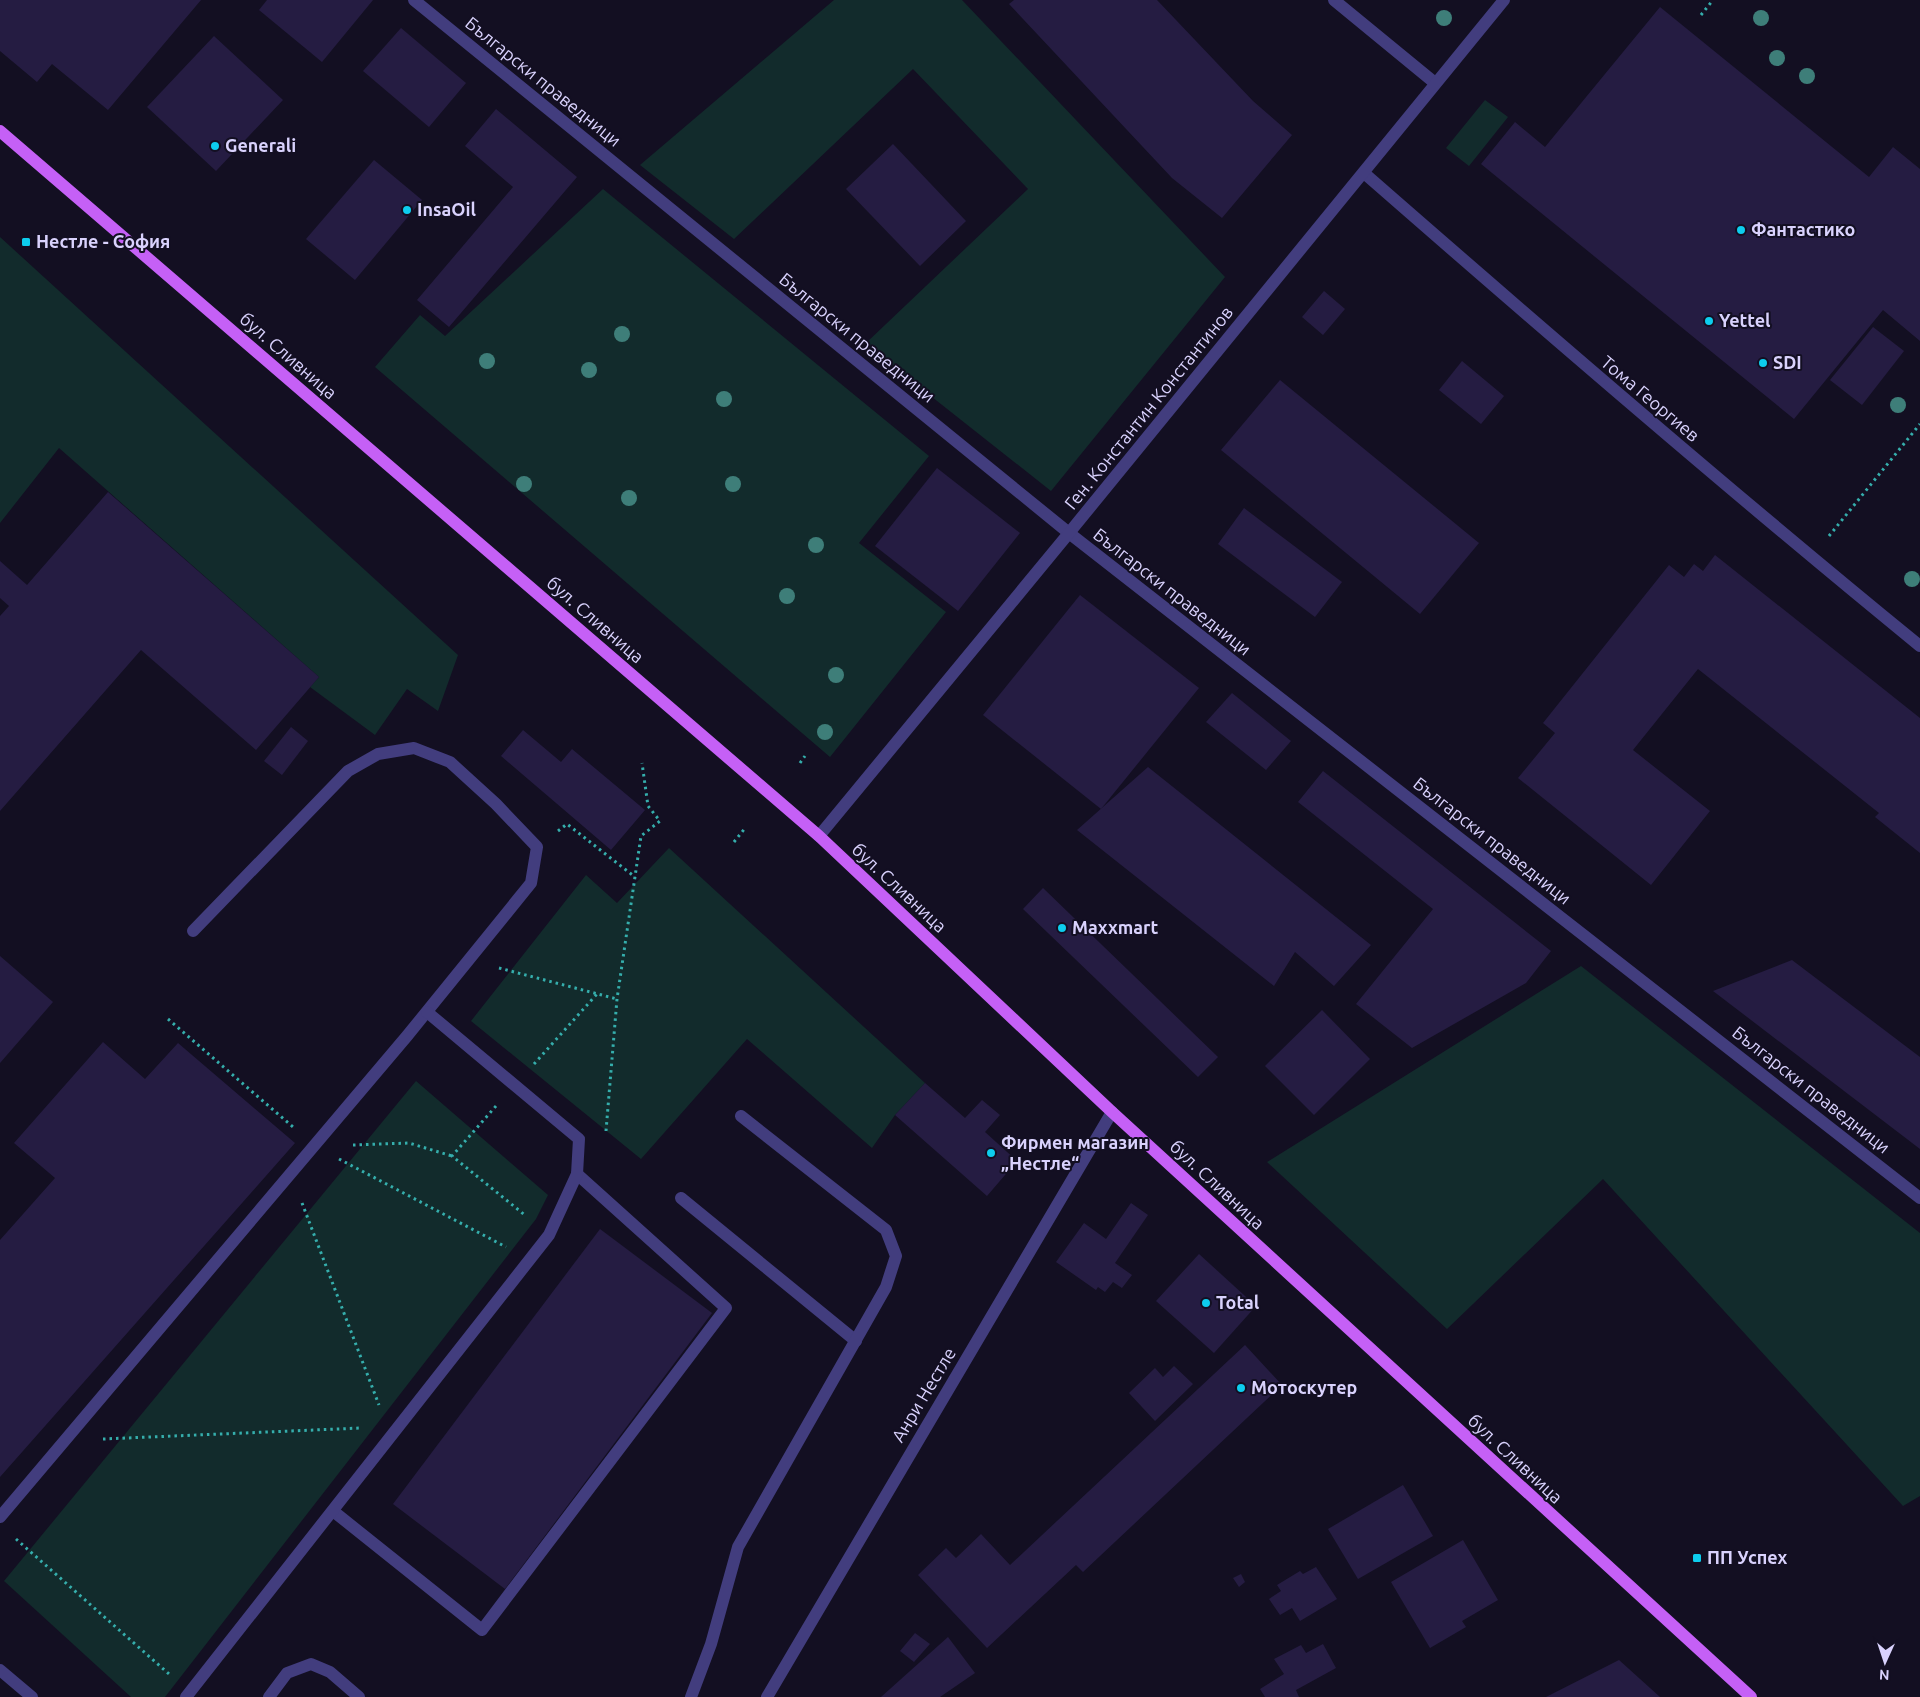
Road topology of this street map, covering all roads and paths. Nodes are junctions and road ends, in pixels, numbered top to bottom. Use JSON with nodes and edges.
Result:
{"nodes":[{"id":1,"x":414,"y":0,"type":"edge"},
{"id":2,"x":1334,"y":0,"type":"edge"},
{"id":3,"x":1504,"y":0,"type":"edge"},
{"id":4,"x":1714,"y":0,"type":"edge"},
{"id":5,"x":1701,"y":15,"type":"dead end"},
{"id":6,"x":1435,"y":83,"type":"junction"},
{"id":7,"x":0,"y":130,"type":"edge"},
{"id":8,"x":1364,"y":172,"type":"junction"},
{"id":9,"x":1920,"y":424,"type":"edge"},
{"id":10,"x":1069,"y":533,"type":"junction"},
{"id":11,"x":1812,"y":557,"type":"junction"},
{"id":12,"x":1920,"y":646,"type":"edge"},
{"id":13,"x":805,"y":756,"type":"dead end"},
{"id":14,"x":642,"y":763,"type":"dead end"},
{"id":15,"x":800,"y":763,"type":"dead end"},
{"id":16,"x":746,"y":827,"type":"dead end"},
{"id":17,"x":819,"y":836,"type":"junction"},
{"id":18,"x":734,"y":842,"type":"dead end"},
{"id":19,"x":536,"y":848,"type":"junction"},
{"id":20,"x":635,"y":877,"type":"junction"},
{"id":21,"x":193,"y":930,"type":"dead end"},
{"id":22,"x":469,"y":961,"type":"junction"},
{"id":23,"x":617,"y":999,"type":"junction"},
{"id":24,"x":427,"y":1012,"type":"junction"},
{"id":25,"x":168,"y":1019,"type":"dead end"},
{"id":26,"x":1112,"y":1112,"type":"junction"},
{"id":27,"x":741,"y":1116,"type":"dead end"},
{"id":28,"x":605,"y":1133,"type":"dead end"},
{"id":29,"x":314,"y":1146,"type":"junction"},
{"id":30,"x":452,"y":1156,"type":"dead end"},
{"id":31,"x":291,"y":1174,"type":"junction"},
{"id":32,"x":577,"y":1174,"type":"junction"},
{"id":33,"x":681,"y":1198,"type":"dead end"},
{"id":34,"x":1920,"y":1198,"type":"edge"},
{"id":35,"x":530,"y":1260,"type":"junction"},
{"id":36,"x":856,"y":1341,"type":"junction"},
{"id":37,"x":391,"y":1436,"type":"junction"},
{"id":38,"x":64,"y":1441,"type":"junction"},
{"id":39,"x":333,"y":1511,"type":"junction"},
{"id":40,"x":0,"y":1517,"type":"edge"},
{"id":41,"x":15,"y":1538,"type":"dead end"},
{"id":42,"x":0,"y":1670,"type":"edge"},
{"id":43,"x":188,"y":1695,"type":"edge"},
{"id":44,"x":32,"y":1697,"type":"edge"},
{"id":45,"x":269,"y":1697,"type":"edge"},
{"id":46,"x":359,"y":1697,"type":"edge"},
{"id":47,"x":691,"y":1697,"type":"edge"},
{"id":48,"x":767,"y":1697,"type":"edge"},
{"id":49,"x":1751,"y":1697,"type":"edge"}],
"edges":[{"from":1,"to":10,"type":"street","name":"Български праведници"},
{"from":2,"to":6,"type":"street"},
{"from":3,"to":6,"type":"street","name":"Ген. Константин Константинов"},
{"from":4,"to":5,"type":"path"},
{"from":6,"to":8,"type":"street","name":"Ген. Константин Константинов"},
{"from":7,"to":17,"type":"main road","name":"бул. Сливница"},
{"from":8,"to":10,"type":"street","name":"Ген. Константин Константинов"},
{"from":8,"to":11,"type":"street","name":"Тома Георгиев"},
{"from":9,"to":11,"type":"path"},
{"from":10,"to":17,"type":"street","name":"Ген. Константин Константинов"},
{"from":10,"to":34,"type":"street","name":"Български праведници"},
{"from":11,"to":12,"type":"street","name":"Тома Георгиев"},
{"from":13,"to":15,"type":"path"},
{"from":14,"to":20,"type":"path"},
{"from":16,"to":18,"type":"path"},
{"from":17,"to":26,"type":"main road","name":"бул. Сливница"},
{"from":19,"to":20,"type":"path"},
{"from":19,"to":21,"type":"street"},
{"from":19,"to":22,"type":"street"},
{"from":20,"to":23,"type":"path"},
{"from":22,"to":23,"type":"path"},
{"from":22,"to":24,"type":"street"},
{"from":23,"to":28,"type":"path"},
{"from":24,"to":29,"type":"street"},
{"from":24,"to":32,"type":"street"},
{"from":25,"to":29,"type":"path"},
{"from":26,"to":48,"type":"street","name":"Анри Нестле"},
{"from":26,"to":49,"type":"main road","name":"бул. Сливница"},
{"from":27,"to":36,"type":"street"},
{"from":29,"to":30,"type":"path"},
{"from":29,"to":31,"type":"street"},
{"from":29,"to":35,"type":"path"},
{"from":31,"to":37,"type":"path"},
{"from":31,"to":38,"type":"street"},
{"from":32,"to":35,"type":"street"},
{"from":32,"to":39,"type":"street"},
{"from":33,"to":36,"type":"street"},
{"from":35,"to":37,"type":"street"},
{"from":36,"to":47,"type":"street"},
{"from":37,"to":38,"type":"path"},
{"from":37,"to":39,"type":"street"},
{"from":38,"to":40,"type":"street"},
{"from":39,"to":43,"type":"street"},
{"from":41,"to":43,"type":"path"},
{"from":42,"to":44,"type":"street"},
{"from":45,"to":46,"type":"street"}]}
